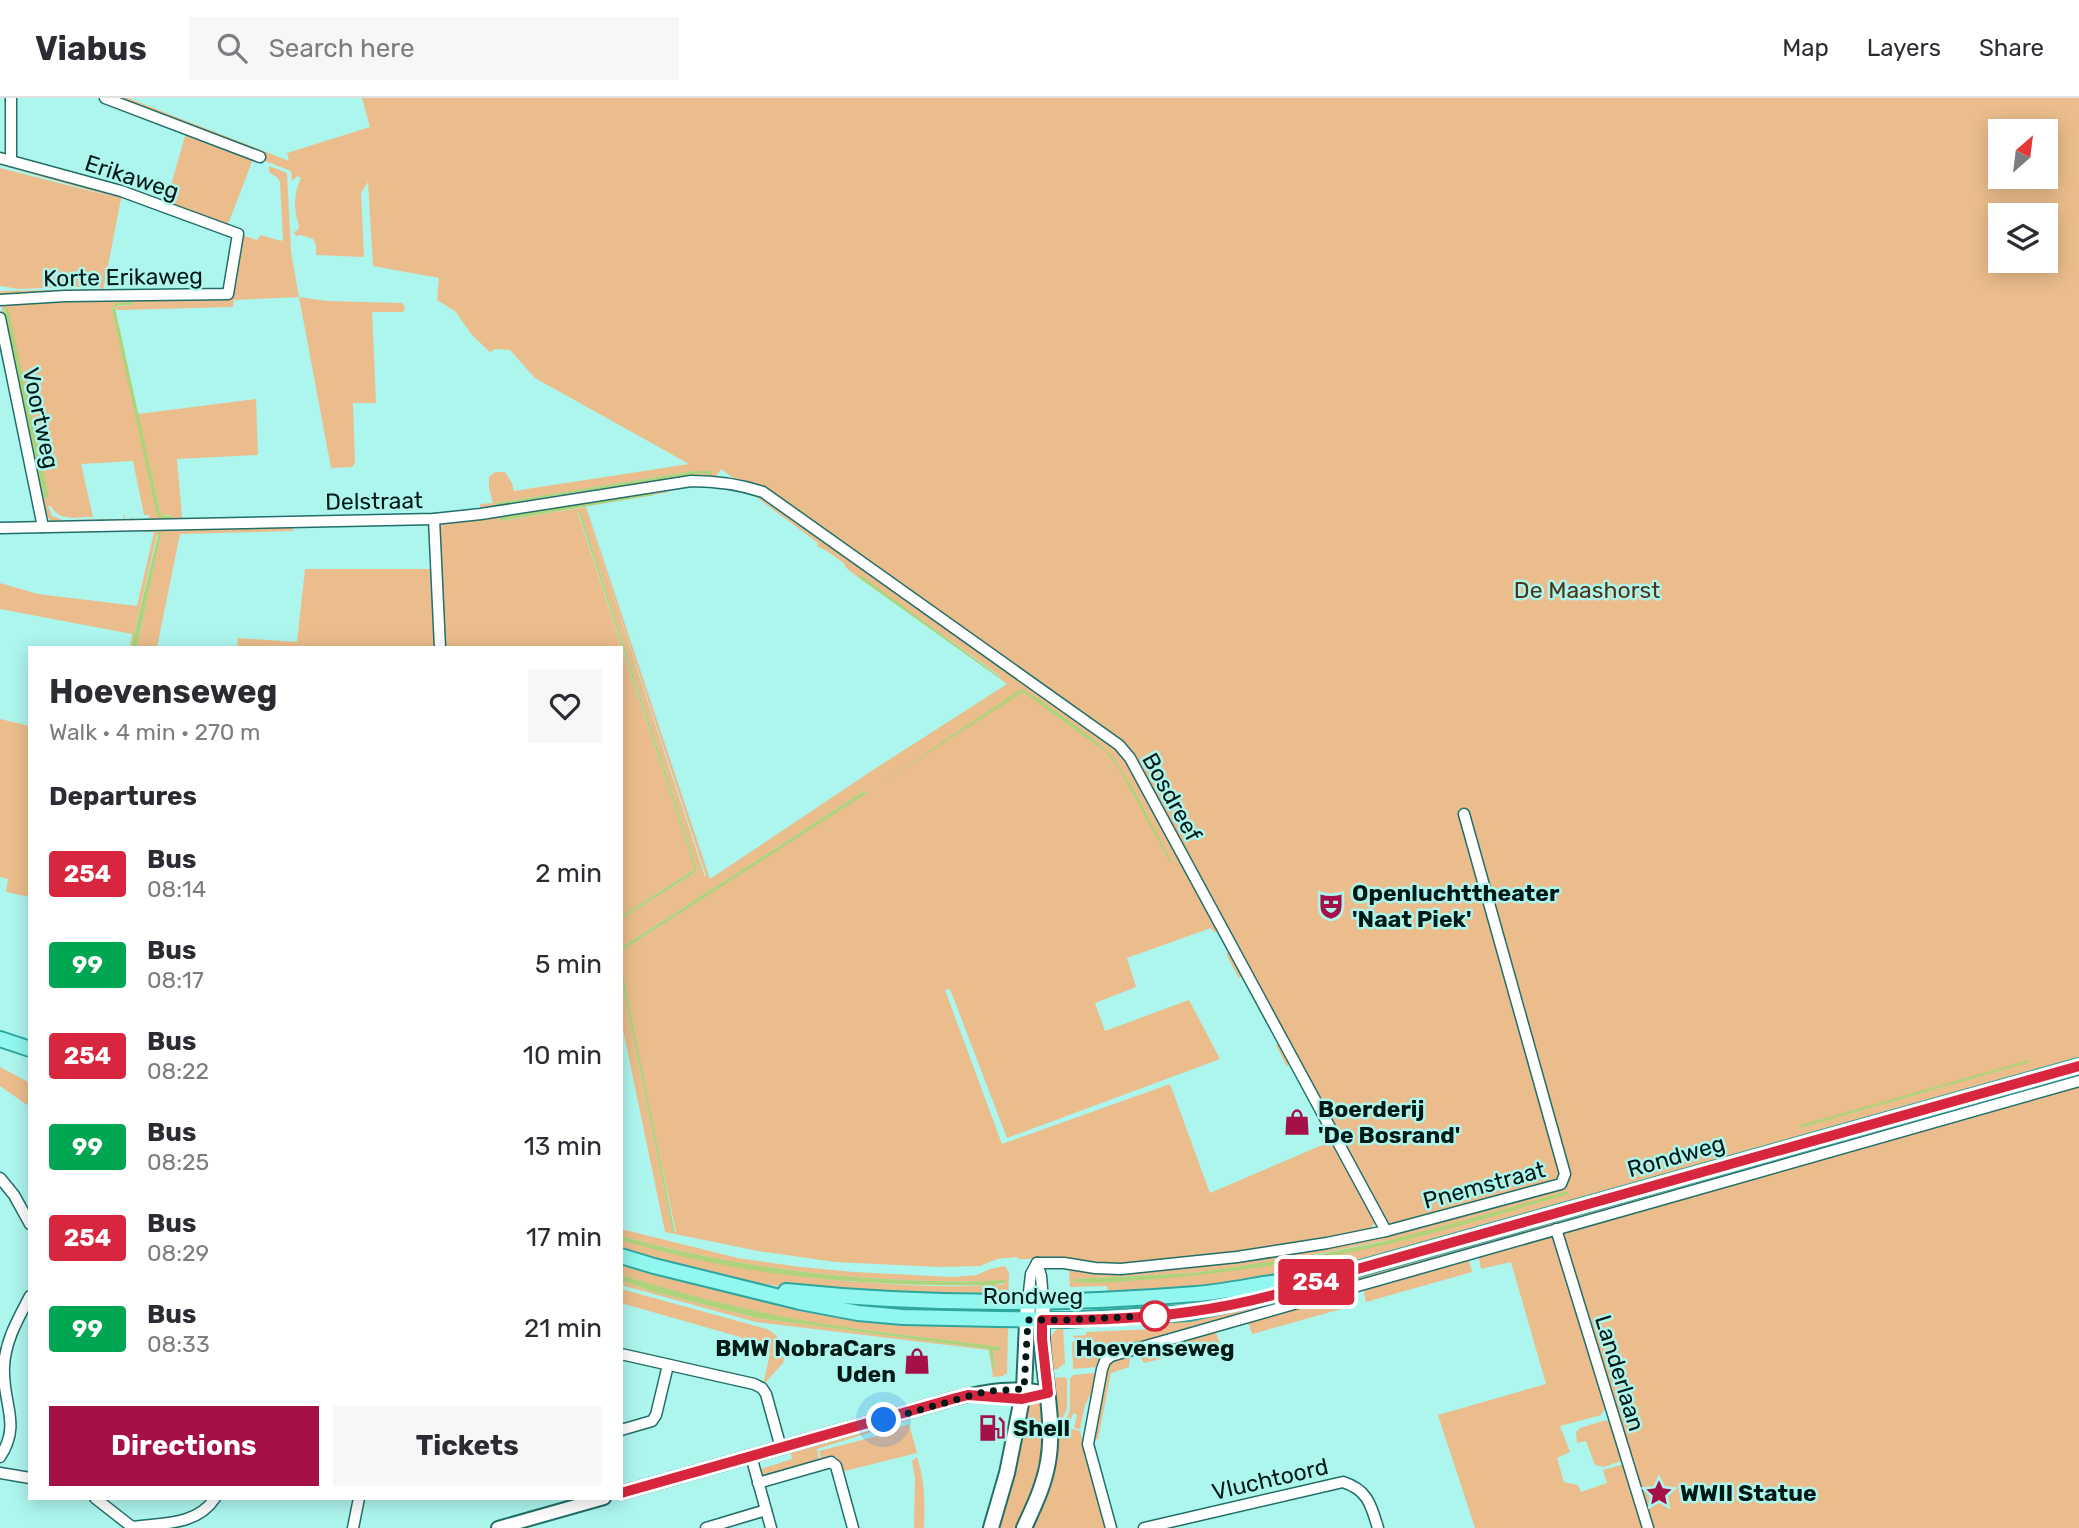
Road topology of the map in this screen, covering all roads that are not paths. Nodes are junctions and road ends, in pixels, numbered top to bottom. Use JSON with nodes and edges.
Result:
{"nodes":[{"id":1,"x":11,"y":98,"type":"edge"},
{"id":2,"x":105,"y":98,"type":"edge"},
{"id":3,"x":260,"y":157,"type":"dead end"},
{"id":4,"x":0,"y":158,"type":"edge"},
{"id":5,"x":11,"y":161,"type":"junction"},
{"id":6,"x":238,"y":234,"type":"joint"},
{"id":7,"x":0,"y":300,"type":"edge"},
{"id":8,"x":0,"y":318,"type":"edge"},
{"id":9,"x":746,"y":486,"type":"joint"},
{"id":10,"x":434,"y":519,"type":"junction"},
{"id":11,"x":43,"y":527,"type":"junction"},
{"id":12,"x":0,"y":528,"type":"edge"},
{"id":13,"x":440,"y":646,"type":"edge"},
{"id":14,"x":1464,"y":814,"type":"dead end"},
{"id":15,"x":0,"y":1039,"type":"edge"},
{"id":16,"x":28,"y":1048,"type":"edge"},
{"id":17,"x":2079,"y":1066,"type":"edge"},
{"id":18,"x":2079,"y":1081,"type":"edge"},
{"id":19,"x":2038,"y":1086,"type":"junction"},
{"id":20,"x":0,"y":1178,"type":"edge"},
{"id":21,"x":28,"y":1220,"type":"edge"},
{"id":22,"x":1556,"y":1229,"type":"junction"},
{"id":23,"x":1386,"y":1231,"type":"junction"},
{"id":24,"x":623,"y":1257,"type":"edge"},
{"id":25,"x":1329,"y":1277,"type":"junction"},
{"id":26,"x":735,"y":1285,"type":"junction"},
{"id":27,"x":28,"y":1300,"type":"edge"},
{"id":28,"x":1036,"y":1301,"type":"junction"},
{"id":29,"x":1035,"y":1320,"type":"junction"},
{"id":30,"x":623,"y":1354,"type":"edge"},
{"id":31,"x":668,"y":1365,"type":"junction"},
{"id":32,"x":1048,"y":1393,"type":"junction"},
{"id":33,"x":1023,"y":1394,"type":"junction"},
{"id":34,"x":623,"y":1429,"type":"edge"},
{"id":35,"x":782,"y":1448,"type":"junction"},
{"id":36,"x":751,"y":1456,"type":"junction"},
{"id":37,"x":0,"y":1457,"type":"edge"},
{"id":38,"x":0,"y":1473,"type":"edge"},
{"id":39,"x":28,"y":1478,"type":"edge"},
{"id":40,"x":758,"y":1483,"type":"junction"},
{"id":41,"x":623,"y":1492,"type":"edge"},
{"id":42,"x":98,"y":1500,"type":"edge"},
{"id":43,"x":214,"y":1500,"type":"edge"},
{"id":44,"x":359,"y":1500,"type":"edge"},
{"id":45,"x":597,"y":1500,"type":"edge"},
{"id":46,"x":766,"y":1510,"type":"junction"},
{"id":47,"x":132,"y":1527,"type":"edge"},
{"id":48,"x":353,"y":1528,"type":"edge"},
{"id":49,"x":498,"y":1528,"type":"edge"},
{"id":50,"x":706,"y":1528,"type":"edge"},
{"id":51,"x":771,"y":1528,"type":"edge"},
{"id":52,"x":853,"y":1528,"type":"edge"},
{"id":53,"x":992,"y":1528,"type":"edge"},
{"id":54,"x":1024,"y":1528,"type":"edge"},
{"id":55,"x":1111,"y":1528,"type":"edge"},
{"id":56,"x":1144,"y":1528,"type":"edge"},
{"id":57,"x":1378,"y":1528,"type":"edge"},
{"id":58,"x":1647,"y":1528,"type":"edge"}],
"edges":[{"from":1,"to":5,"type":"street"},
{"from":2,"to":3,"type":"street"},
{"from":4,"to":5,"type":"street","name":"Erikaweg"},
{"from":5,"to":6,"type":"street","name":"Erikaweg"},
{"from":6,"to":7,"type":"street","name":"Korte Erikaweg"},
{"from":8,"to":11,"type":"street","name":"Voortweg"},
{"from":9,"to":10,"type":"street","name":"Delstraat"},
{"from":9,"to":23,"type":"street","name":"Bosdreef"},
{"from":10,"to":11,"type":"street","name":"Delstraat"},
{"from":10,"to":13,"type":"street"},
{"from":11,"to":12,"type":"street","name":"Delstraat"},
{"from":14,"to":23,"type":"street","name":"Pnemstraat"},
{"from":15,"to":16,"type":"main road"},
{"from":17,"to":19,"type":"main road","name":"Rondweg"},
{"from":18,"to":19,"type":"street"},
{"from":19,"to":22,"type":"street"},
{"from":19,"to":25,"type":"main road","name":"Rondweg"},
{"from":20,"to":21,"type":"street"},
{"from":22,"to":55,"type":"street"},
{"from":22,"to":58,"type":"street","name":"Landerlaan"},
{"from":23,"to":28,"type":"street","name":"Pnemstraat"},
{"from":24,"to":26,"type":"main road","name":"Rondweg"},
{"from":25,"to":28,"type":"main road","name":"Rondweg"},
{"from":25,"to":29,"type":"main road","name":"Rondweg"},
{"from":26,"to":28,"type":"main road","name":"Rondweg"},
{"from":26,"to":29,"type":"main road","name":"Rondweg"},
{"from":27,"to":37,"type":"street"},
{"from":28,"to":29,"type":"main road"},
{"from":29,"to":32,"type":"main road"},
{"from":29,"to":33,"type":"main road"},
{"from":30,"to":31,"type":"street"},
{"from":31,"to":34,"type":"street"},
{"from":31,"to":35,"type":"street"},
{"from":32,"to":33,"type":"street"},
{"from":32,"to":54,"type":"main road"},
{"from":33,"to":35,"type":"street"},
{"from":33,"to":53,"type":"main road"},
{"from":35,"to":36,"type":"street"},
{"from":36,"to":40,"type":"street"},
{"from":36,"to":41,"type":"street"},
{"from":38,"to":39,"type":"street"},
{"from":40,"to":46,"type":"street"},
{"from":40,"to":52,"type":"street"},
{"from":42,"to":47,"type":"street"},
{"from":43,"to":47,"type":"street"},
{"from":44,"to":48,"type":"street"},
{"from":45,"to":49,"type":"street"},
{"from":46,"to":50,"type":"street"},
{"from":46,"to":51,"type":"street"},
{"from":56,"to":57,"type":"street","name":"Vluchtoord"}]}
